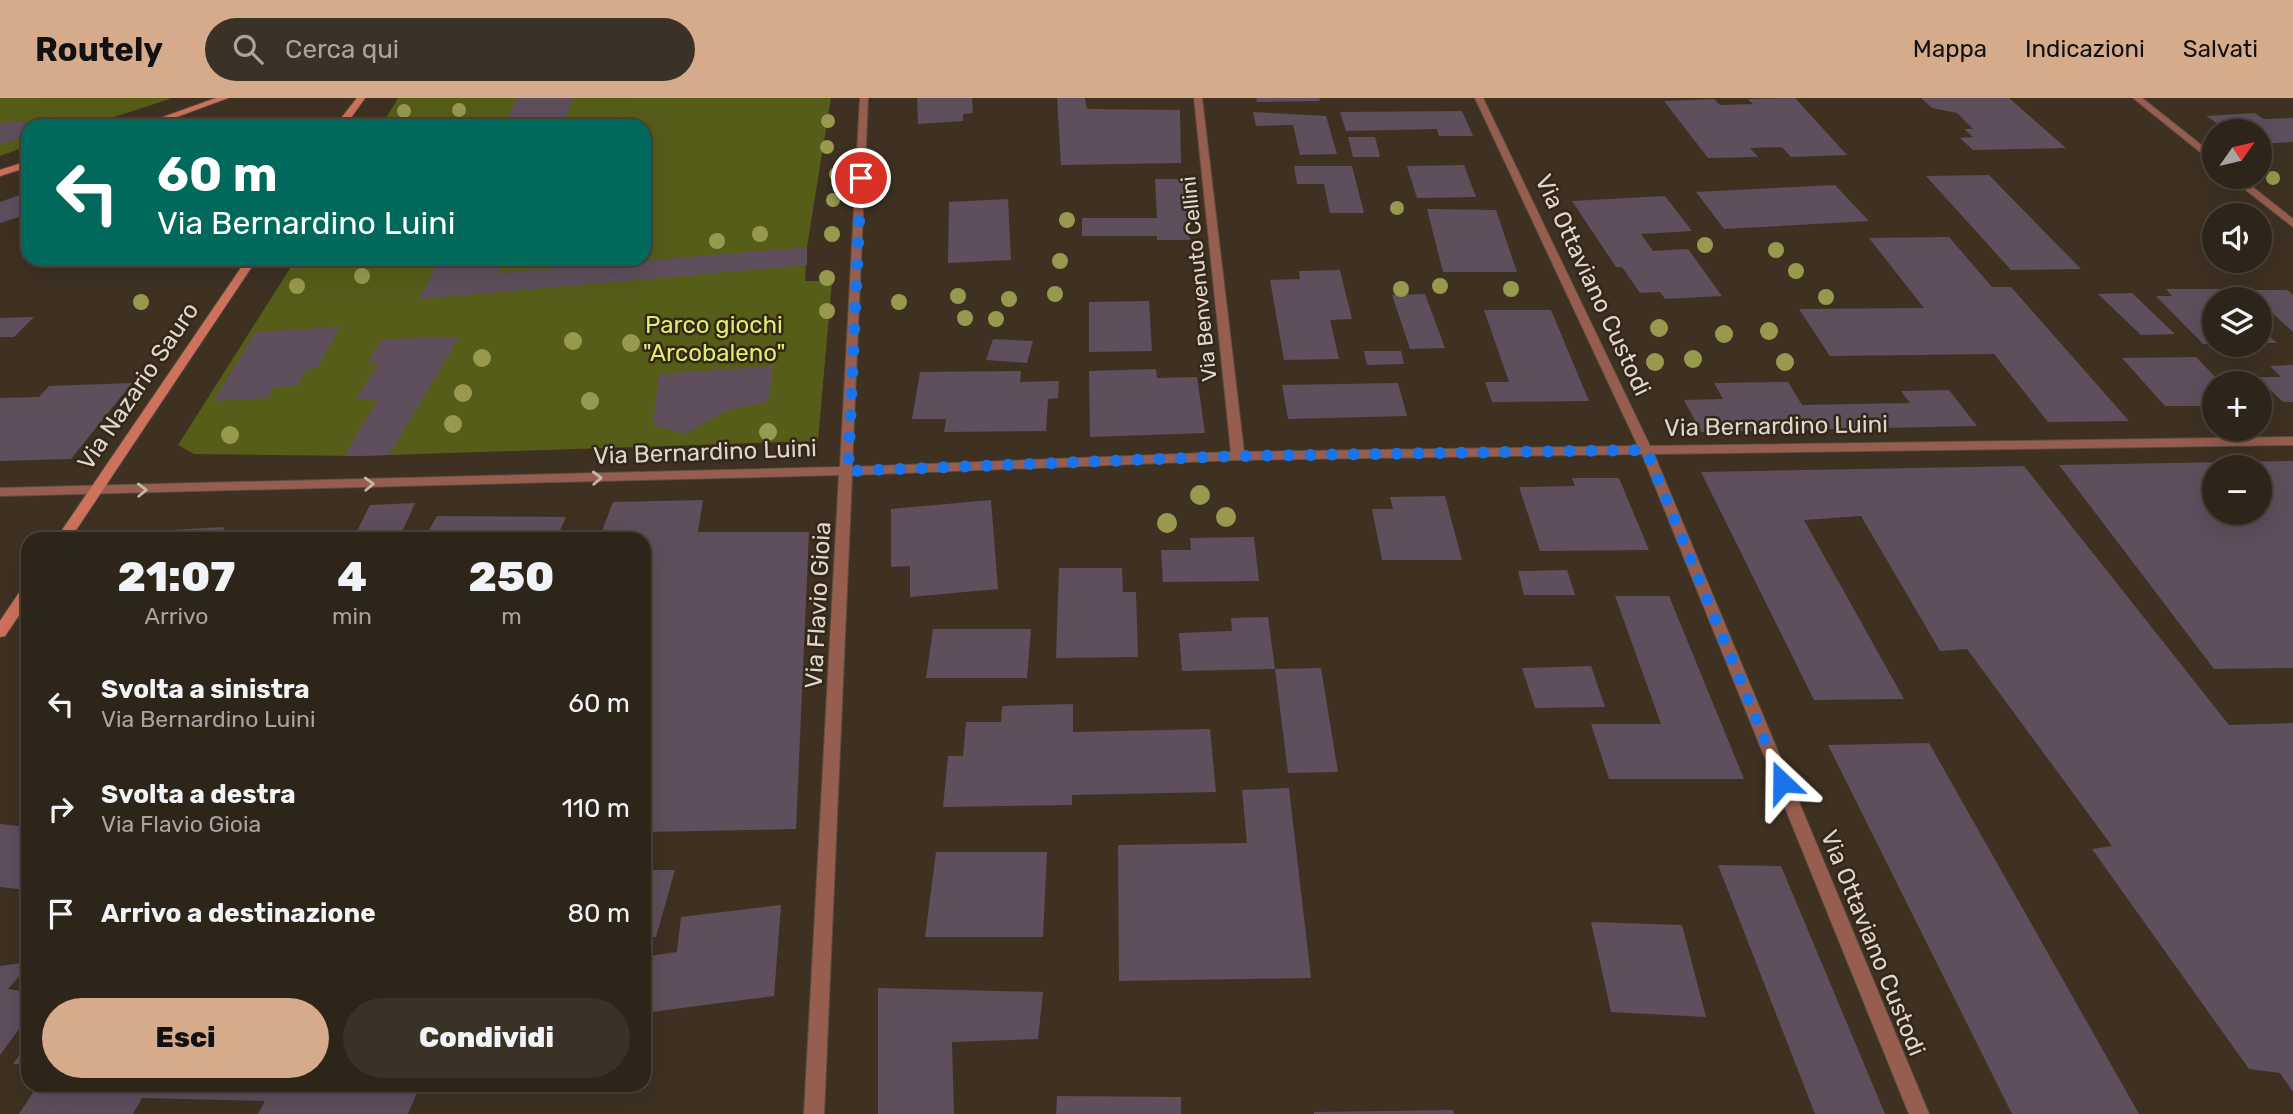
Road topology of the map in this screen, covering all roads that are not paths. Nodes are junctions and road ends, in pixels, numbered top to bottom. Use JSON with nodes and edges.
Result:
{"nodes":[{"id":1,"x":224,"y":98,"type":"edge"},
{"id":2,"x":232,"y":98,"type":"edge"},
{"id":3,"x":864,"y":98,"type":"edge"},
{"id":4,"x":1198,"y":98,"type":"edge"},
{"id":5,"x":1479,"y":98,"type":"edge"},
{"id":6,"x":2137,"y":98,"type":"edge"},
{"id":7,"x":356,"y":100,"type":"edge"},
{"id":8,"x":211,"y":103,"type":"junction"},
{"id":9,"x":164,"y":119,"type":"edge"},
{"id":10,"x":344,"y":119,"type":"edge"},
{"id":11,"x":2202,"y":150,"type":"edge"},
{"id":12,"x":21,"y":166,"type":"edge"},
{"id":13,"x":0,"y":173,"type":"edge"},
{"id":14,"x":2249,"y":189,"type":"edge"},
{"id":15,"x":2293,"y":224,"type":"edge"},
{"id":16,"x":246,"y":266,"type":"edge"},
{"id":17,"x":2293,"y":441,"type":"edge"},
{"id":18,"x":1646,"y":450,"type":"junction"},
{"id":19,"x":1238,"y":456,"type":"junction"},
{"id":20,"x":848,"y":471,"type":"junction"},
{"id":21,"x":93,"y":491,"type":"junction"},
{"id":22,"x":0,"y":492,"type":"edge"},
{"id":23,"x":67,"y":532,"type":"edge"},
{"id":24,"x":21,"y":601,"type":"edge"},
{"id":25,"x":0,"y":632,"type":"edge"},
{"id":26,"x":814,"y":1114,"type":"edge"},
{"id":27,"x":1919,"y":1114,"type":"edge"}],
"edges":[{"from":1,"to":8,"type":"street"},
{"from":2,"to":8,"type":"street"},
{"from":3,"to":20,"type":"street","name":"Via Flavio Gioia"},
{"from":4,"to":19,"type":"street","name":"Via Benvenuto Cellini"},
{"from":5,"to":18,"type":"street","name":"Via Ottaviano Custodi"},
{"from":6,"to":11,"type":"street"},
{"from":7,"to":10,"type":"street"},
{"from":8,"to":9,"type":"street"},
{"from":12,"to":13,"type":"street"},
{"from":14,"to":15,"type":"street"},
{"from":16,"to":21,"type":"street","name":"Via Nazario Sauro"},
{"from":17,"to":18,"type":"street","name":"Via Bernardino Luini"},
{"from":18,"to":19,"type":"street","name":"Via Bernardino Luini"},
{"from":18,"to":27,"type":"street","name":"Via Ottaviano Custodi"},
{"from":19,"to":20,"type":"street","name":"Via Bernardino Luini"},
{"from":21,"to":20,"type":"street","name":"Via Bernardino Luini","one_way":true},
{"from":20,"to":26,"type":"street","name":"Via Flavio Gioia"},
{"from":21,"to":22,"type":"street","name":"Via Bernardino Luini"},
{"from":21,"to":23,"type":"street","name":"Via Nazario Sauro"},
{"from":24,"to":25,"type":"street"}]}
